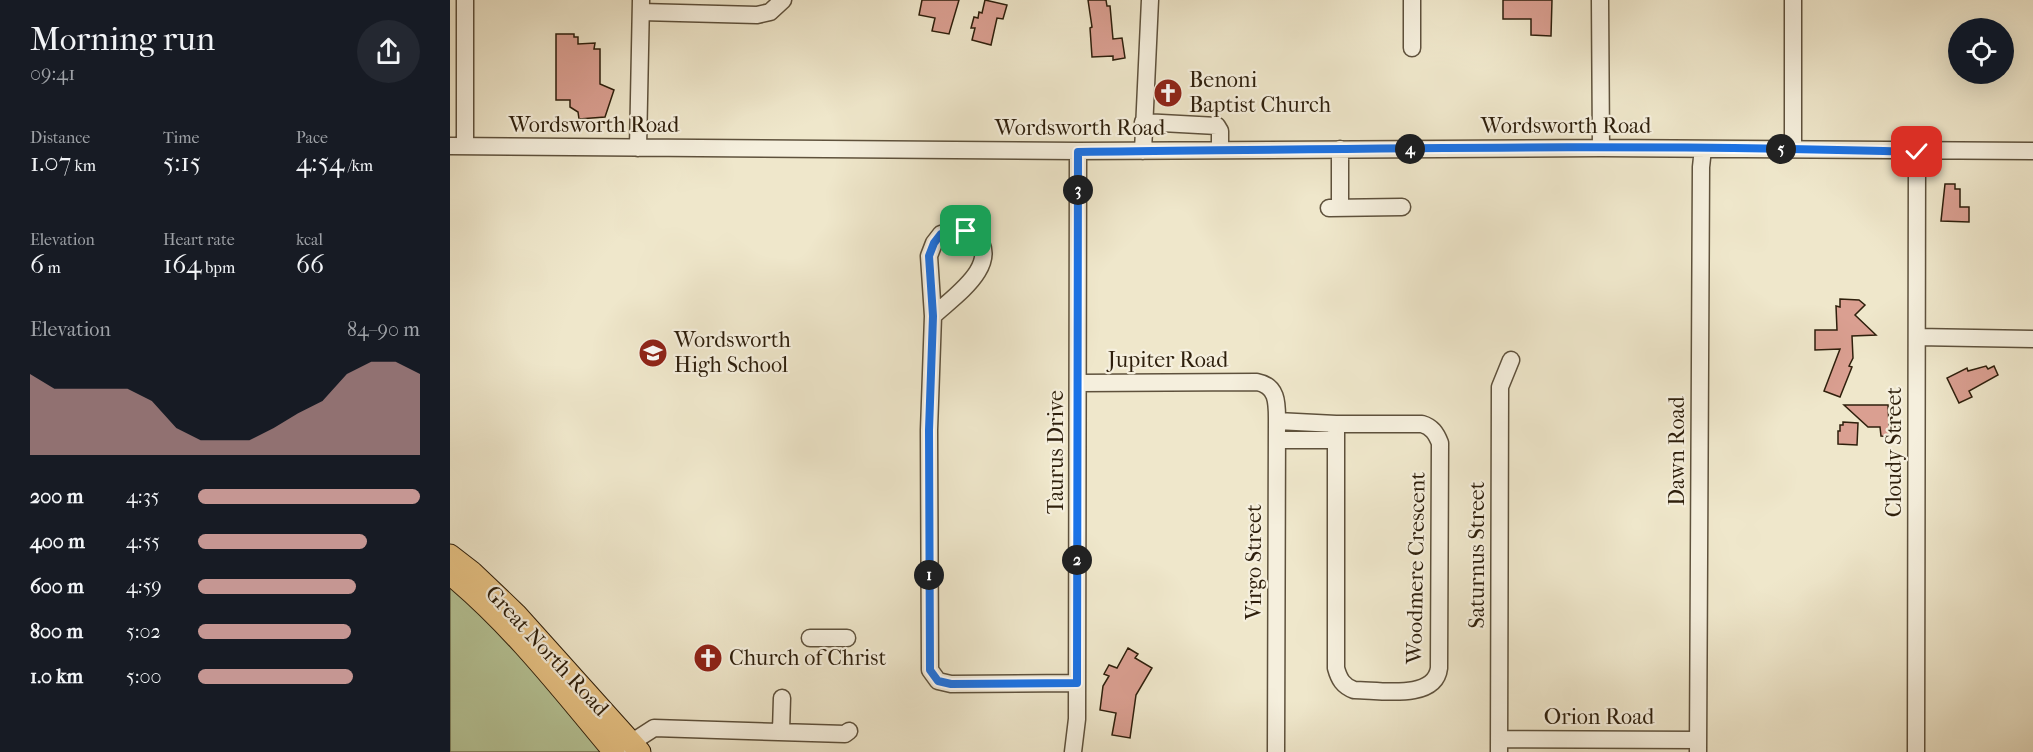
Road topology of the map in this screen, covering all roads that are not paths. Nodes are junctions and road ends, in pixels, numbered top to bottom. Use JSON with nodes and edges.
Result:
{"nodes":[{"id":1,"x":465,"y":0,"type":"edge"},
{"id":2,"x":783,"y":0,"type":"edge"},
{"id":3,"x":1150,"y":0,"type":"edge"},
{"id":4,"x":1412,"y":0,"type":"edge"},
{"id":5,"x":1600,"y":0,"type":"edge"},
{"id":6,"x":1793,"y":0,"type":"edge"},
{"id":7,"x":641,"y":6,"type":"edge"},
{"id":8,"x":1412,"y":48,"type":"dead end"},
{"id":9,"x":1143,"y":122,"type":"junction"},
{"id":10,"x":458,"y":146,"type":"edge"},
{"id":11,"x":638,"y":148,"type":"junction"},
{"id":12,"x":1600,"y":148,"type":"junction"},
{"id":13,"x":1793,"y":148,"type":"junction"},
{"id":14,"x":1340,"y":149,"type":"junction"},
{"id":15,"x":1220,"y":150,"type":"junction"},
{"id":16,"x":1703,"y":150,"type":"junction"},
{"id":17,"x":1143,"y":151,"type":"junction"},
{"id":18,"x":2033,"y":151,"type":"edge"},
{"id":19,"x":1078,"y":152,"type":"junction"},
{"id":20,"x":1917,"y":152,"type":"junction"},
{"id":21,"x":1402,"y":207,"type":"dead end"},
{"id":22,"x":933,"y":316,"type":"junction"},
{"id":23,"x":1917,"y":337,"type":"junction"},
{"id":24,"x":2033,"y":339,"type":"edge"},
{"id":25,"x":1511,"y":360,"type":"dead end"},
{"id":26,"x":1257,"y":382,"type":"joint"},
{"id":27,"x":1078,"y":383,"type":"junction"},
{"id":28,"x":1277,"y":421,"type":"junction"},
{"id":29,"x":1336,"y":432,"type":"junction"},
{"id":30,"x":1277,"y":440,"type":"junction"},
{"id":31,"x":450,"y":555,"type":"edge"},
{"id":32,"x":450,"y":574,"type":"edge"},
{"id":33,"x":810,"y":638,"type":"dead end"},
{"id":34,"x":847,"y":638,"type":"dead end"},
{"id":35,"x":1077,"y":683,"type":"junction"},
{"id":36,"x":782,"y":698,"type":"dead end"},
{"id":37,"x":781,"y":731,"type":"junction"},
{"id":38,"x":849,"y":731,"type":"dead end"},
{"id":39,"x":1499,"y":746,"type":"edge"},
{"id":40,"x":1698,"y":746,"type":"edge"},
{"id":41,"x":626,"y":749,"type":"edge"},
{"id":42,"x":1073,"y":752,"type":"edge"},
{"id":43,"x":1276,"y":752,"type":"edge"},
{"id":44,"x":1916,"y":752,"type":"edge"}],
"edges":[{"from":1,"to":10,"type":"street"},
{"from":2,"to":7,"type":"street"},
{"from":3,"to":9,"type":"street"},
{"from":4,"to":8,"type":"street"},
{"from":5,"to":12,"type":"street"},
{"from":6,"to":13,"type":"street"},
{"from":7,"to":11,"type":"street"},
{"from":9,"to":15,"type":"street"},
{"from":9,"to":17,"type":"street"},
{"from":10,"to":11,"type":"street","name":"Wordsworth Road"},
{"from":11,"to":19,"type":"street","name":"Wordsworth Road"},
{"from":12,"to":14,"type":"street","name":"Wordsworth Road"},
{"from":12,"to":16,"type":"street","name":"Wordsworth Road"},
{"from":13,"to":16,"type":"street","name":"Wordsworth Road"},
{"from":13,"to":20,"type":"street","name":"Wordsworth Road"},
{"from":14,"to":15,"type":"street","name":"Wordsworth Road"},
{"from":14,"to":21,"type":"street"},
{"from":15,"to":17,"type":"street","name":"Wordsworth Road"},
{"from":16,"to":40,"type":"street","name":"Dawn Road"},
{"from":17,"to":19,"type":"street","name":"Wordsworth Road"},
{"from":18,"to":20,"type":"street","name":"Wordsworth Road"},
{"from":19,"to":27,"type":"street","name":"Taurus Drive"},
{"from":20,"to":23,"type":"street","name":"Cloudy Street"},
{"from":22,"to":22,"type":"street"},
{"from":22,"to":35,"type":"street"},
{"from":23,"to":24,"type":"street"},
{"from":23,"to":44,"type":"street","name":"Cloudy Street"},
{"from":25,"to":39,"type":"street","name":"Saturnus Street"},
{"from":26,"to":27,"type":"street","name":"Jupiter Road"},
{"from":26,"to":28,"type":"street","name":"Virgo Street"},
{"from":27,"to":35,"type":"street","name":"Taurus Drive"},
{"from":28,"to":29,"type":"street","name":"Woodmere Crescent"},
{"from":28,"to":30,"type":"street","name":"Virgo Street"},
{"from":29,"to":29,"type":"street","name":"Woodmere Crescent"},
{"from":29,"to":30,"type":"street","name":"Woodmere Crescent"},
{"from":30,"to":43,"type":"street","name":"Virgo Street"},
{"from":31,"to":41,"type":"main road","name":"Great North Road"},
{"from":32,"to":41,"type":"main road","name":"Great North Road"},
{"from":33,"to":34,"type":"street"},
{"from":35,"to":42,"type":"street","name":"Taurus Drive"},
{"from":36,"to":37,"type":"street"},
{"from":37,"to":38,"type":"street"},
{"from":37,"to":41,"type":"street"},
{"from":39,"to":40,"type":"street","name":"Orion Road"}]}
